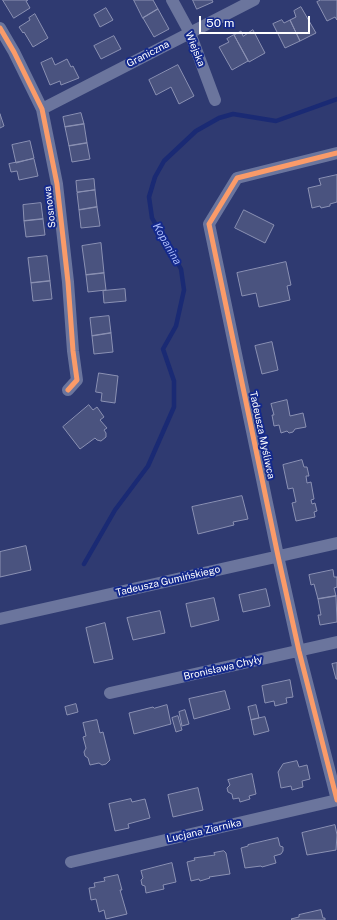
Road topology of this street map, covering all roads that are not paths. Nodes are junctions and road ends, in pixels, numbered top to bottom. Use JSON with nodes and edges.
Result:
{"nodes":[{"id":1,"x":172,"y":0,"type":"edge"},
{"id":2,"x":254,"y":0,"type":"edge"},
{"id":3,"x":0,"y":28,"type":"edge"},
{"id":4,"x":190,"y":33,"type":"junction"},
{"id":5,"x":215,"y":100,"type":"dead end"},
{"id":6,"x":42,"y":109,"type":"junction"},
{"id":7,"x":337,"y":153,"type":"edge"},
{"id":8,"x":68,"y":390,"type":"dead end"},
{"id":9,"x":337,"y":543,"type":"edge"},
{"id":10,"x":278,"y":556,"type":"junction"},
{"id":11,"x":0,"y":618,"type":"edge"},
{"id":12,"x":337,"y":642,"type":"edge"},
{"id":13,"x":299,"y":651,"type":"junction"},
{"id":14,"x":110,"y":693,"type":"dead end"},
{"id":15,"x":337,"y":800,"type":"edge"},
{"id":16,"x":71,"y":862,"type":"dead end"}],
"edges":[{"from":1,"to":4,"type":"street","name":"Wiejska"},
{"from":2,"to":4,"type":"street","name":"Graniczna"},
{"from":3,"to":6,"type":"street","name":"Sosnowa"},
{"from":4,"to":5,"type":"street","name":"Wiejska"},
{"from":4,"to":6,"type":"street","name":"Graniczna"},
{"from":6,"to":8,"type":"street","name":"Sosnowa"},
{"from":7,"to":10,"type":"street","name":"Tadeusza Myśliwca"},
{"from":9,"to":10,"type":"street","name":"Tadeusza Gumińskiego"},
{"from":10,"to":11,"type":"street","name":"Tadeusza Gumińskiego"},
{"from":10,"to":13,"type":"street","name":"Tadeusza Myśliwca"},
{"from":12,"to":13,"type":"street","name":"Bronisława Chyły"},
{"from":13,"to":14,"type":"street","name":"Bronisława Chyły"},
{"from":13,"to":15,"type":"street","name":"Tadeusza Myśliwca"},
{"from":15,"to":16,"type":"street","name":"Lucjana Ziarnika"}]}
